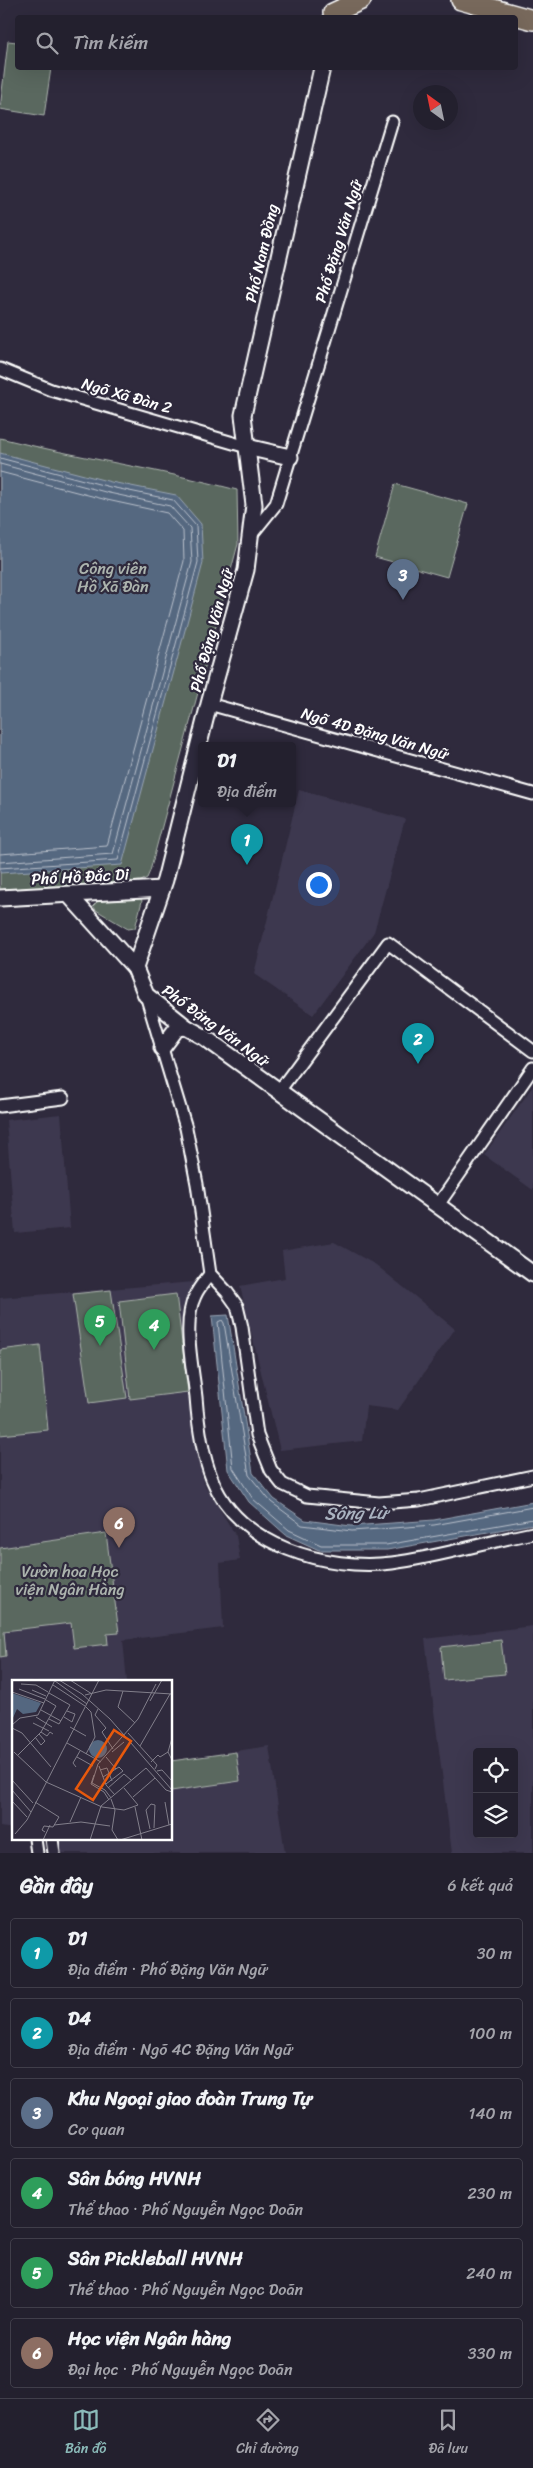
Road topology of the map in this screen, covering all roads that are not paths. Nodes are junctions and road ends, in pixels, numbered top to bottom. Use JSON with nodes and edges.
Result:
{"nodes":[{"id":1,"x":361,"y":0,"type":"edge"},
{"id":2,"x":461,"y":0,"type":"edge"},
{"id":3,"x":334,"y":10,"type":"edge"},
{"id":4,"x":515,"y":15,"type":"edge"},
{"id":5,"x":518,"y":16,"type":"edge"},
{"id":6,"x":533,"y":20,"type":"edge"},
{"id":7,"x":322,"y":70,"type":"edge"},
{"id":8,"x":392,"y":122,"type":"dead end"},
{"id":9,"x":0,"y":369,"type":"edge"},
{"id":10,"x":247,"y":447,"type":"junction"},
{"id":11,"x":290,"y":457,"type":"junction"},
{"id":12,"x":251,"y":535,"type":"junction"},
{"id":13,"x":209,"y":704,"type":"junction"},
{"id":14,"x":199,"y":742,"type":"edge"},
{"id":15,"x":198,"y":747,"type":"edge"},
{"id":16,"x":533,"y":794,"type":"edge"},
{"id":17,"x":162,"y":889,"type":"junction"},
{"id":18,"x":69,"y":894,"type":"junction"},
{"id":19,"x":0,"y":898,"type":"edge"},
{"id":20,"x":135,"y":968,"type":"junction"},
{"id":21,"x":146,"y":995,"type":"junction"},
{"id":22,"x":186,"y":1026,"type":"junction"},
{"id":23,"x":162,"y":1048,"type":"junction"},
{"id":24,"x":533,"y":1051,"type":"edge"},
{"id":25,"x":533,"y":1068,"type":"edge"},
{"id":26,"x":279,"y":1091,"type":"junction"},
{"id":27,"x":63,"y":1098,"type":"dead end"},
{"id":28,"x":0,"y":1106,"type":"edge"},
{"id":29,"x":438,"y":1205,"type":"junction"},
{"id":30,"x":210,"y":1274,"type":"junction"},
{"id":31,"x":533,"y":1274,"type":"edge"},
{"id":32,"x":533,"y":1476,"type":"edge"},
{"id":33,"x":533,"y":1533,"type":"edge"},
{"id":34,"x":35,"y":1840,"type":"edge"},
{"id":35,"x":52,"y":1840,"type":"edge"},
{"id":36,"x":37,"y":1853,"type":"edge"},
{"id":37,"x":54,"y":1853,"type":"edge"}],
"edges":[{"from":1,"to":3,"type":"main road"},
{"from":2,"to":4,"type":"main road"},
{"from":5,"to":6,"type":"main road"},
{"from":7,"to":10,"type":"street","name":"Phố Nam Đồng"},
{"from":8,"to":11,"type":"street","name":"Phố Đặng Văn Ngữ"},
{"from":9,"to":10,"type":"street","name":"Ngõ Xã Đàn 2"},
{"from":10,"to":11,"type":"street"},
{"from":10,"to":12,"type":"street","name":"Phố Đặng Văn Ngữ"},
{"from":11,"to":12,"type":"street","name":"Phố Đặng Văn Ngữ"},
{"from":12,"to":13,"type":"street","name":"Phố Đặng Văn Ngữ"},
{"from":13,"to":14,"type":"street","name":"Phố Đặng Văn Ngữ"},
{"from":13,"to":16,"type":"street","name":"Ngõ 4D Đặng Văn Ngữ"},
{"from":15,"to":17,"type":"street","name":"Phố Đặng Văn Ngữ"},
{"from":17,"to":18,"type":"street","name":"Phố Hồ Đắc Di"},
{"from":17,"to":20,"type":"street","name":"Phố Đặng Văn Ngữ"},
{"from":18,"to":19,"type":"street","name":"Phố Hồ Đắc Di"},
{"from":18,"to":20,"type":"street"},
{"from":20,"to":21,"type":"street","name":"Phố Đặng Văn Ngữ"},
{"from":21,"to":22,"type":"street","name":"Phố Đặng Văn Ngữ"},
{"from":21,"to":23,"type":"street"},
{"from":22,"to":23,"type":"street"},
{"from":22,"to":26,"type":"street","name":"Phố Đặng Văn Ngữ"},
{"from":23,"to":30,"type":"street"},
{"from":24,"to":26,"type":"street"},
{"from":25,"to":29,"type":"street"},
{"from":26,"to":29,"type":"street","name":"Phố Đặng Văn Ngữ"},
{"from":27,"to":28,"type":"street"},
{"from":29,"to":31,"type":"street","name":"Phố Đặng Văn Ngữ"},
{"from":30,"to":32,"type":"street"},
{"from":30,"to":33,"type":"street"},
{"from":34,"to":36,"type":"street"},
{"from":35,"to":37,"type":"street"}]}
